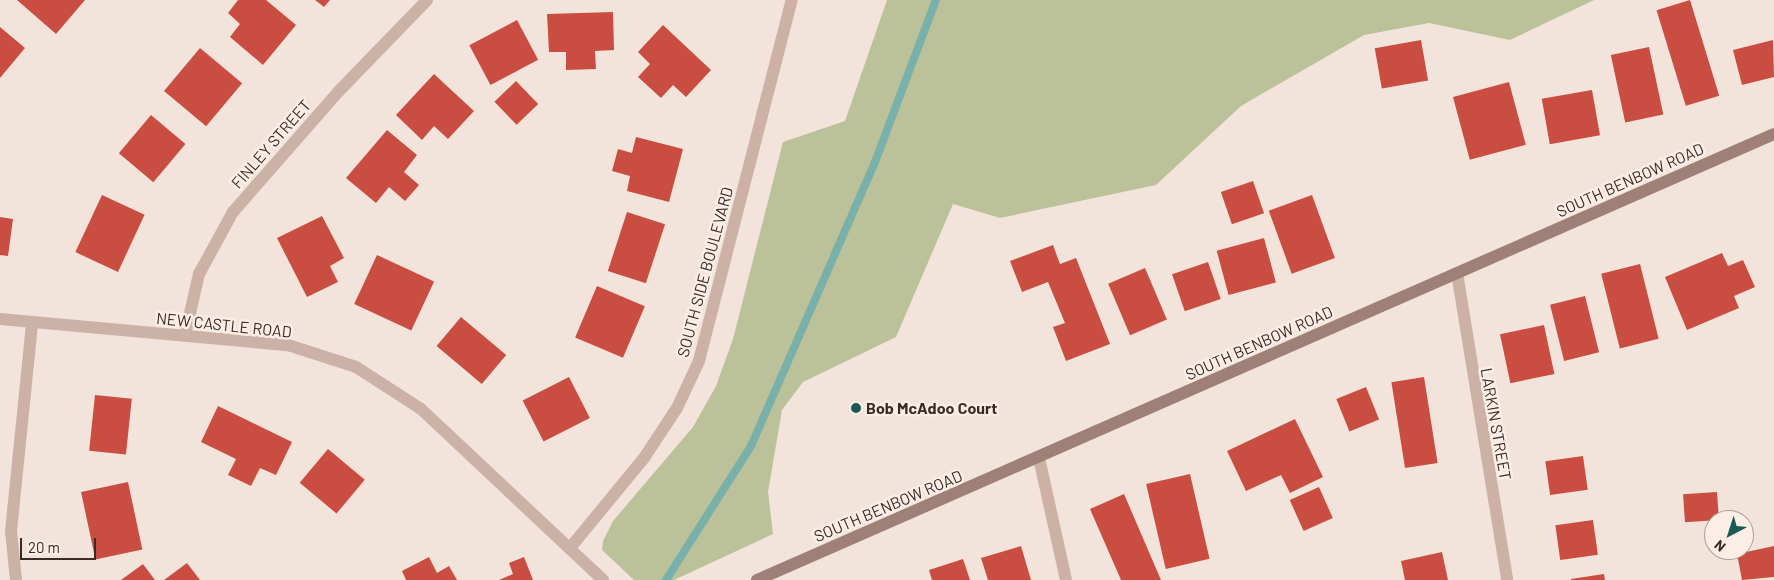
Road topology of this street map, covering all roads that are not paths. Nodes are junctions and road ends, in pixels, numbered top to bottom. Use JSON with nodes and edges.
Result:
{"nodes":[{"id":1,"x":427,"y":0,"type":"edge"},
{"id":2,"x":792,"y":0,"type":"edge"},
{"id":3,"x":1774,"y":134,"type":"edge"},
{"id":4,"x":1456,"y":274,"type":"junction"},
{"id":5,"x":0,"y":319,"type":"edge"},
{"id":6,"x":32,"y":325,"type":"junction"},
{"id":7,"x":184,"y":336,"type":"junction"},
{"id":8,"x":1039,"y":458,"type":"junction"},
{"id":9,"x":570,"y":548,"type":"junction"},
{"id":10,"x":16,"y":580,"type":"edge"},
{"id":11,"x":604,"y":580,"type":"edge"},
{"id":12,"x":757,"y":580,"type":"edge"},
{"id":13,"x":1066,"y":580,"type":"edge"},
{"id":14,"x":1507,"y":580,"type":"edge"}],
"edges":[{"from":1,"to":7,"type":"street","name":"FINLEY STREET"},
{"from":2,"to":9,"type":"street","name":"SOUTH SIDE BOULEVARD"},
{"from":3,"to":4,"type":"main road","name":"SOUTH BENBOW ROAD"},
{"from":4,"to":8,"type":"main road","name":"SOUTH BENBOW ROAD"},
{"from":4,"to":14,"type":"street","name":"LARKIN STREET"},
{"from":5,"to":6,"type":"street","name":"NEW CASTLE ROAD"},
{"from":6,"to":7,"type":"street","name":"NEW CASTLE ROAD"},
{"from":6,"to":10,"type":"street"},
{"from":7,"to":9,"type":"street","name":"NEW CASTLE ROAD"},
{"from":8,"to":12,"type":"main road","name":"SOUTH BENBOW ROAD"},
{"from":8,"to":13,"type":"street"},
{"from":9,"to":11,"type":"street","name":"NEW CASTLE ROAD"}]}
